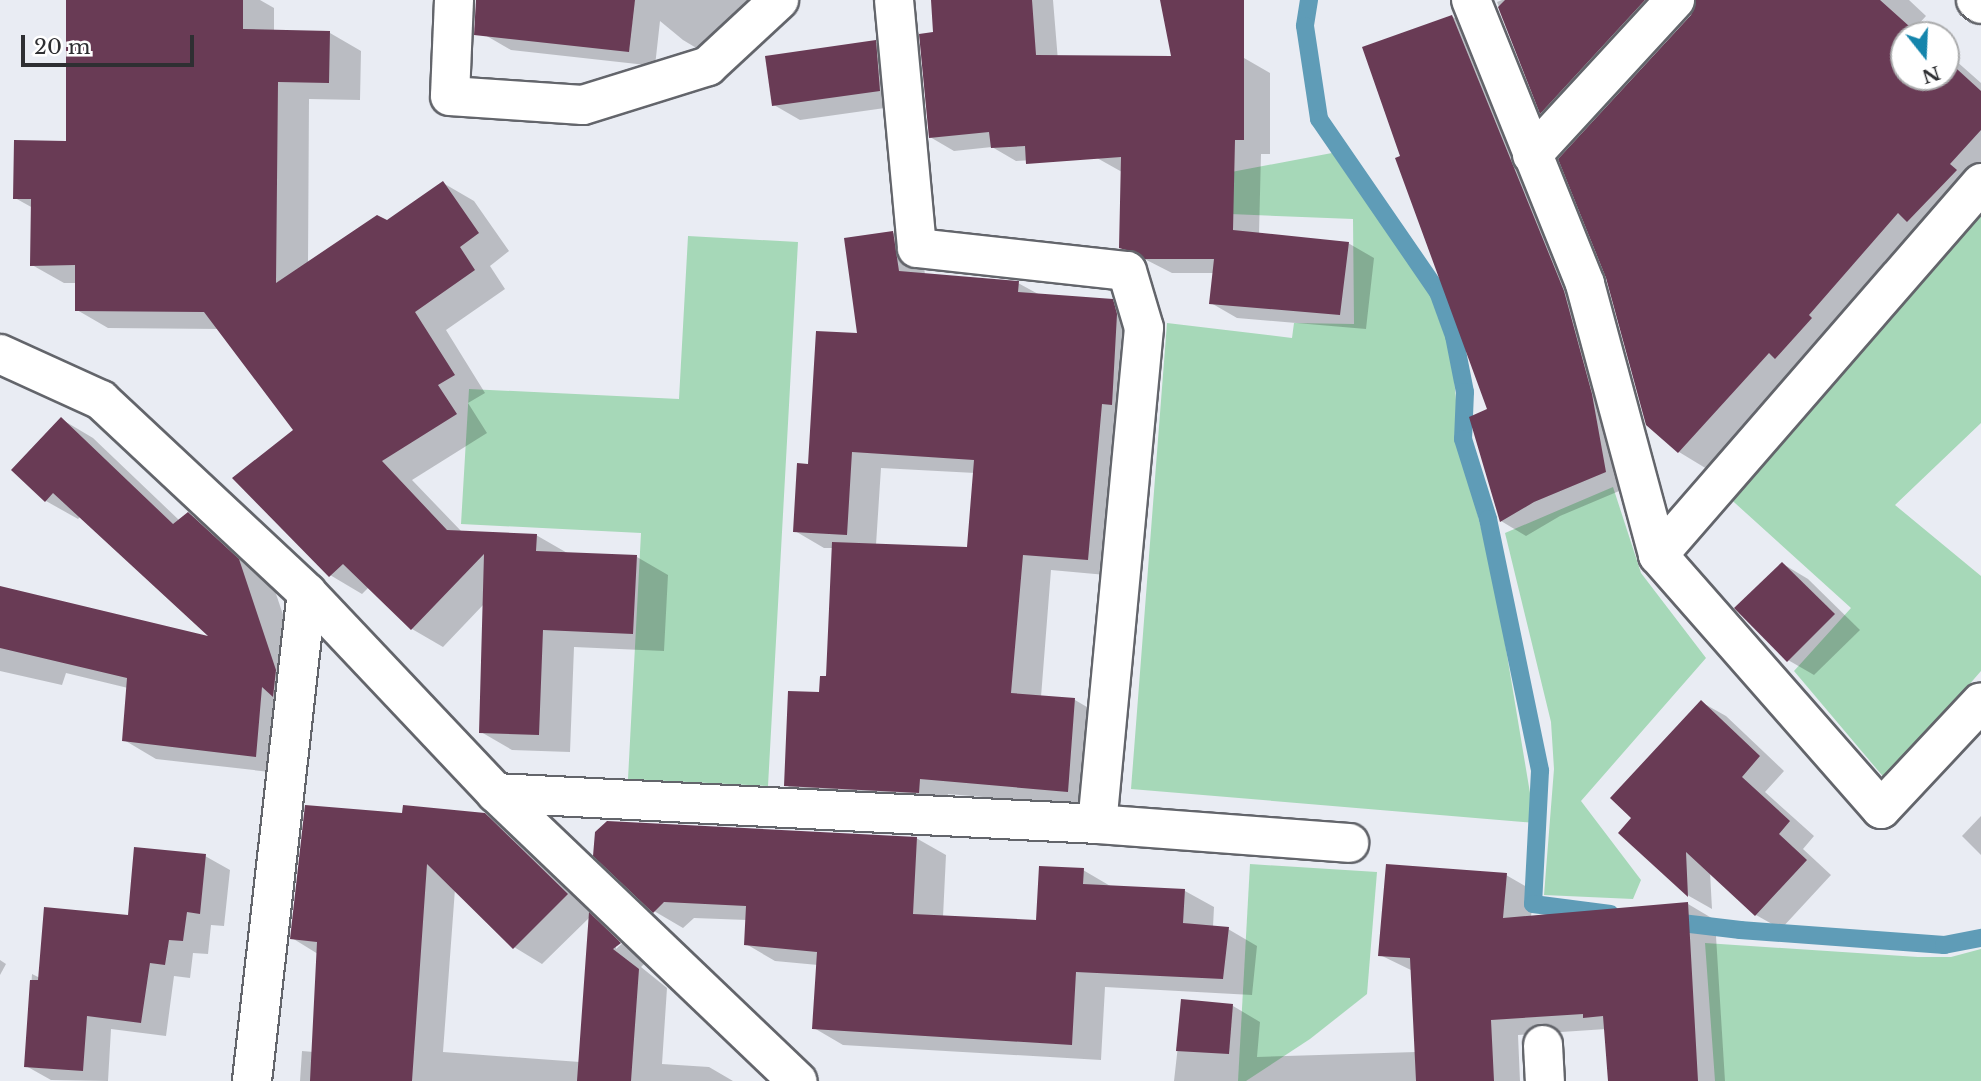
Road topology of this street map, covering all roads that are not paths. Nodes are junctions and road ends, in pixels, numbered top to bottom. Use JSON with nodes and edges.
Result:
{"nodes":[{"id":1,"x":454,"y":0,"type":"edge"},
{"id":2,"x":779,"y":0,"type":"edge"},
{"id":3,"x":894,"y":0,"type":"edge"},
{"id":4,"x":1471,"y":0,"type":"edge"},
{"id":5,"x":1675,"y":0,"type":"edge"},
{"id":6,"x":1976,"y":0,"type":"edge"},
{"id":7,"x":1981,"y":4,"type":"edge"},
{"id":8,"x":1532,"y":155,"type":"junction"},
{"id":9,"x":1981,"y":183,"type":"edge"},
{"id":10,"x":0,"y":354,"type":"edge"},
{"id":11,"x":1658,"y":555,"type":"junction"},
{"id":12,"x":307,"y":593,"type":"junction"},
{"id":13,"x":1981,"y":702,"type":"edge"},
{"id":14,"x":496,"y":793,"type":"junction"},
{"id":15,"x":1097,"y":824,"type":"junction"},
{"id":16,"x":1349,"y":844,"type":"dead end"},
{"id":17,"x":252,"y":1081,"type":"edge"},
{"id":18,"x":797,"y":1081,"type":"edge"}],
"edges":[{"from":1,"to":2,"type":"street"},
{"from":3,"to":15,"type":"street"},
{"from":4,"to":8,"type":"street"},
{"from":5,"to":8,"type":"street"},
{"from":6,"to":7,"type":"street"},
{"from":8,"to":11,"type":"street"},
{"from":9,"to":11,"type":"street"},
{"from":10,"to":12,"type":"street"},
{"from":11,"to":13,"type":"street"},
{"from":12,"to":14,"type":"street"},
{"from":12,"to":17,"type":"street"},
{"from":14,"to":15,"type":"street"},
{"from":14,"to":18,"type":"street"},
{"from":15,"to":16,"type":"street"}]}
